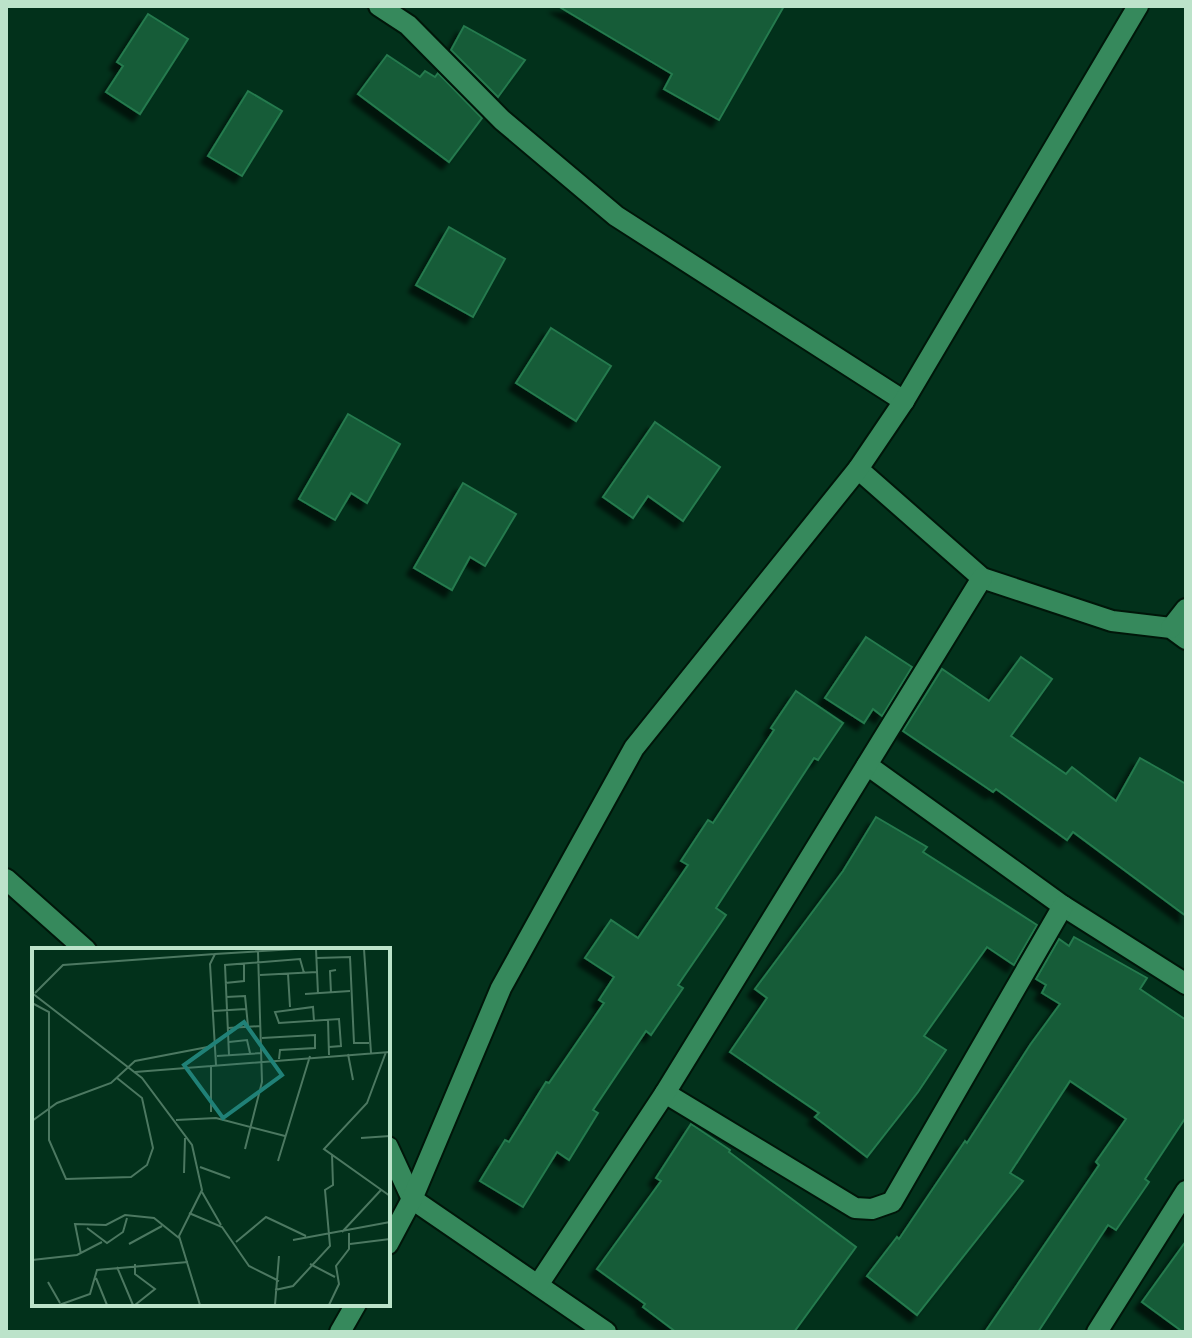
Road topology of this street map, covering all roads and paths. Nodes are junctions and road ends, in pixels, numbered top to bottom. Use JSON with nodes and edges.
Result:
{"nodes":[{"id":1,"x":379,"y":6,"type":"edge"},
{"id":2,"x":1138,"y":6,"type":"edge"},
{"id":3,"x":904,"y":401,"type":"junction"},
{"id":4,"x":858,"y":469,"type":"junction"},
{"id":5,"x":982,"y":578,"type":"junction"},
{"id":6,"x":1186,"y":609,"type":"edge"},
{"id":7,"x":1178,"y":633,"type":"edge"},
{"id":8,"x":867,"y":765,"type":"junction"},
{"id":9,"x":6,"y":879,"type":"edge"},
{"id":10,"x":1063,"y":906,"type":"junction"},
{"id":11,"x":84,"y":948,"type":"edge"},
{"id":12,"x":1186,"y":984,"type":"edge"},
{"id":13,"x":665,"y":1093,"type":"junction"},
{"id":14,"x":390,"y":1151,"type":"edge"},
{"id":15,"x":1186,"y":1191,"type":"edge"},
{"id":16,"x":412,"y":1199,"type":"junction"},
{"id":17,"x":390,"y":1240,"type":"edge"},
{"id":18,"x":538,"y":1285,"type":"junction"},
{"id":19,"x":355,"y":1306,"type":"edge"},
{"id":20,"x":340,"y":1332,"type":"edge"},
{"id":21,"x":606,"y":1332,"type":"edge"},
{"id":22,"x":1097,"y":1332,"type":"edge"}],
"edges":[{"from":1,"to":3,"type":"street"},
{"from":2,"to":3,"type":"street"},
{"from":3,"to":4,"type":"street"},
{"from":4,"to":5,"type":"street"},
{"from":4,"to":16,"type":"street"},
{"from":5,"to":7,"type":"street"},
{"from":5,"to":8,"type":"street"},
{"from":6,"to":7,"type":"street"},
{"from":8,"to":10,"type":"street"},
{"from":8,"to":13,"type":"street"},
{"from":9,"to":11,"type":"street"},
{"from":10,"to":12,"type":"street"},
{"from":10,"to":13,"type":"street"},
{"from":13,"to":18,"type":"street"},
{"from":14,"to":16,"type":"street"},
{"from":15,"to":22,"type":"street"},
{"from":16,"to":17,"type":"street"},
{"from":16,"to":18,"type":"street"},
{"from":18,"to":21,"type":"street"},
{"from":19,"to":20,"type":"street"}]}
